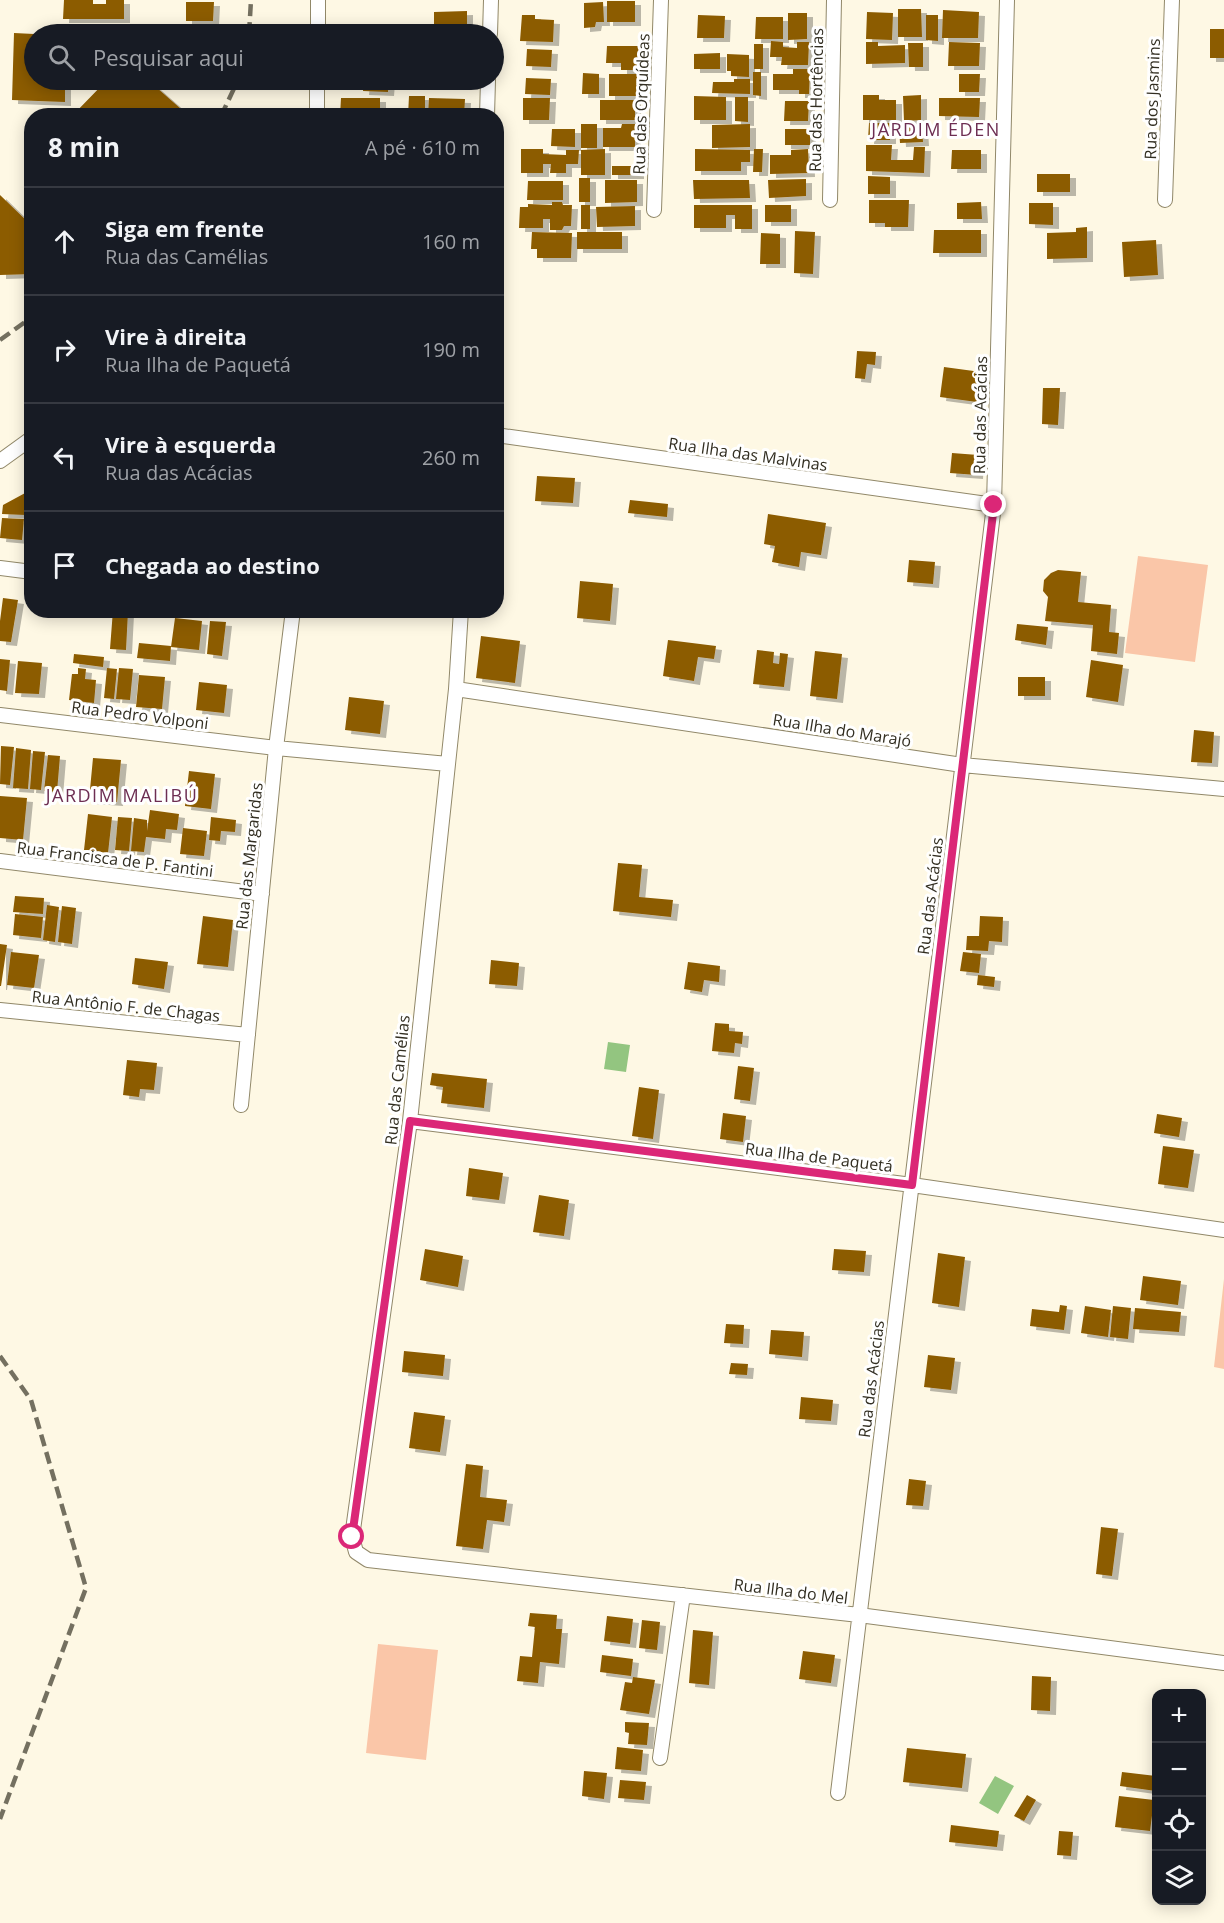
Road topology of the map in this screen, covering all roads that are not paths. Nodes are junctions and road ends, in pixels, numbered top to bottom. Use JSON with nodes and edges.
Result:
{"nodes":[{"id":1,"x":318,"y":0,"type":"edge"},
{"id":2,"x":491,"y":0,"type":"edge"},
{"id":3,"x":660,"y":0,"type":"edge"},
{"id":4,"x":834,"y":0,"type":"edge"},
{"id":5,"x":1007,"y":0,"type":"edge"},
{"id":6,"x":1172,"y":0,"type":"edge"},
{"id":7,"x":318,"y":24,"type":"edge"},
{"id":8,"x":490,"y":24,"type":"edge"},
{"id":9,"x":317,"y":90,"type":"edge"},
{"id":10,"x":488,"y":90,"type":"edge"},
{"id":11,"x":317,"y":108,"type":"edge"},
{"id":12,"x":487,"y":108,"type":"edge"},
{"id":13,"x":830,"y":200,"type":"dead end"},
{"id":14,"x":1165,"y":200,"type":"dead end"},
{"id":15,"x":654,"y":210,"type":"dead end"},
{"id":16,"x":504,"y":436,"type":"edge"},
{"id":17,"x":24,"y":444,"type":"edge"},
{"id":18,"x":0,"y":462,"type":"edge"},
{"id":19,"x":994,"y":505,"type":"junction"},
{"id":20,"x":0,"y":568,"type":"edge"},
{"id":21,"x":24,"y":571,"type":"edge"},
{"id":22,"x":292,"y":618,"type":"edge"},
{"id":23,"x":460,"y":618,"type":"edge"},
{"id":24,"x":456,"y":689,"type":"junction"},
{"id":25,"x":0,"y":715,"type":"edge"},
{"id":26,"x":276,"y":748,"type":"junction"},
{"id":27,"x":448,"y":764,"type":"junction"},
{"id":28,"x":962,"y":765,"type":"junction"},
{"id":29,"x":1224,"y":789,"type":"edge"},
{"id":30,"x":0,"y":861,"type":"edge"},
{"id":31,"x":262,"y":894,"type":"junction"},
{"id":32,"x":0,"y":1010,"type":"edge"},
{"id":33,"x":248,"y":1035,"type":"junction"},
{"id":34,"x":241,"y":1105,"type":"dead end"},
{"id":35,"x":410,"y":1121,"type":"junction"},
{"id":36,"x":912,"y":1185,"type":"junction"},
{"id":37,"x":1224,"y":1230,"type":"edge"},
{"id":38,"x":356,"y":1552,"type":"joint"},
{"id":39,"x":683,"y":1595,"type":"junction"},
{"id":40,"x":859,"y":1615,"type":"junction"},
{"id":41,"x":1224,"y":1663,"type":"edge"},
{"id":42,"x":660,"y":1758,"type":"dead end"},
{"id":43,"x":838,"y":1793,"type":"dead end"}],
"edges":[{"from":1,"to":7,"type":"street"},
{"from":2,"to":8,"type":"street"},
{"from":3,"to":15,"type":"street","name":"Rua das Orquídeas"},
{"from":4,"to":13,"type":"street","name":"Rua das Hortências"},
{"from":5,"to":19,"type":"street","name":"Rua das Acácias"},
{"from":6,"to":14,"type":"street","name":"Rua dos Jasmins"},
{"from":9,"to":11,"type":"street"},
{"from":10,"to":12,"type":"street"},
{"from":16,"to":19,"type":"street","name":"Rua Ilha das Malvinas"},
{"from":17,"to":18,"type":"street"},
{"from":19,"to":28,"type":"street","name":"Rua das Acácias"},
{"from":20,"to":21,"type":"street"},
{"from":22,"to":26,"type":"street","name":"Rua das Margaridas"},
{"from":23,"to":24,"type":"street","name":"Rua das Camélias"},
{"from":24,"to":27,"type":"street","name":"Rua das Camélias"},
{"from":24,"to":28,"type":"street","name":"Rua Ilha do Marajó"},
{"from":25,"to":26,"type":"street","name":"Rua Pedro Volponi"},
{"from":26,"to":27,"type":"street","name":"Rua Pedro Volponi"},
{"from":26,"to":31,"type":"street","name":"Rua das Margaridas"},
{"from":27,"to":35,"type":"street","name":"Rua das Camélias"},
{"from":28,"to":29,"type":"street","name":"Rua Ilha do Marajó"},
{"from":28,"to":36,"type":"street","name":"Rua das Acácias"},
{"from":30,"to":31,"type":"street","name":"Rua Francisca de P. Fantini"},
{"from":31,"to":33,"type":"street","name":"Rua das Margaridas"},
{"from":32,"to":33,"type":"street","name":"Rua Antônio F. de Chagas"},
{"from":33,"to":34,"type":"street","name":"Rua das Margaridas"},
{"from":35,"to":36,"type":"street","name":"Rua Ilha de Paquetá"},
{"from":35,"to":38,"type":"street","name":"Rua das Camélias"},
{"from":36,"to":37,"type":"street","name":"Rua Ilha de Paquetá"},
{"from":36,"to":40,"type":"street","name":"Rua das Acácias"},
{"from":38,"to":39,"type":"street","name":"Rua Ilha do Mel"},
{"from":39,"to":40,"type":"street","name":"Rua Ilha do Mel"},
{"from":39,"to":42,"type":"street"},
{"from":40,"to":41,"type":"street","name":"Rua Ilha do Mel"},
{"from":40,"to":43,"type":"street","name":"Rua das Acácias"}]}
